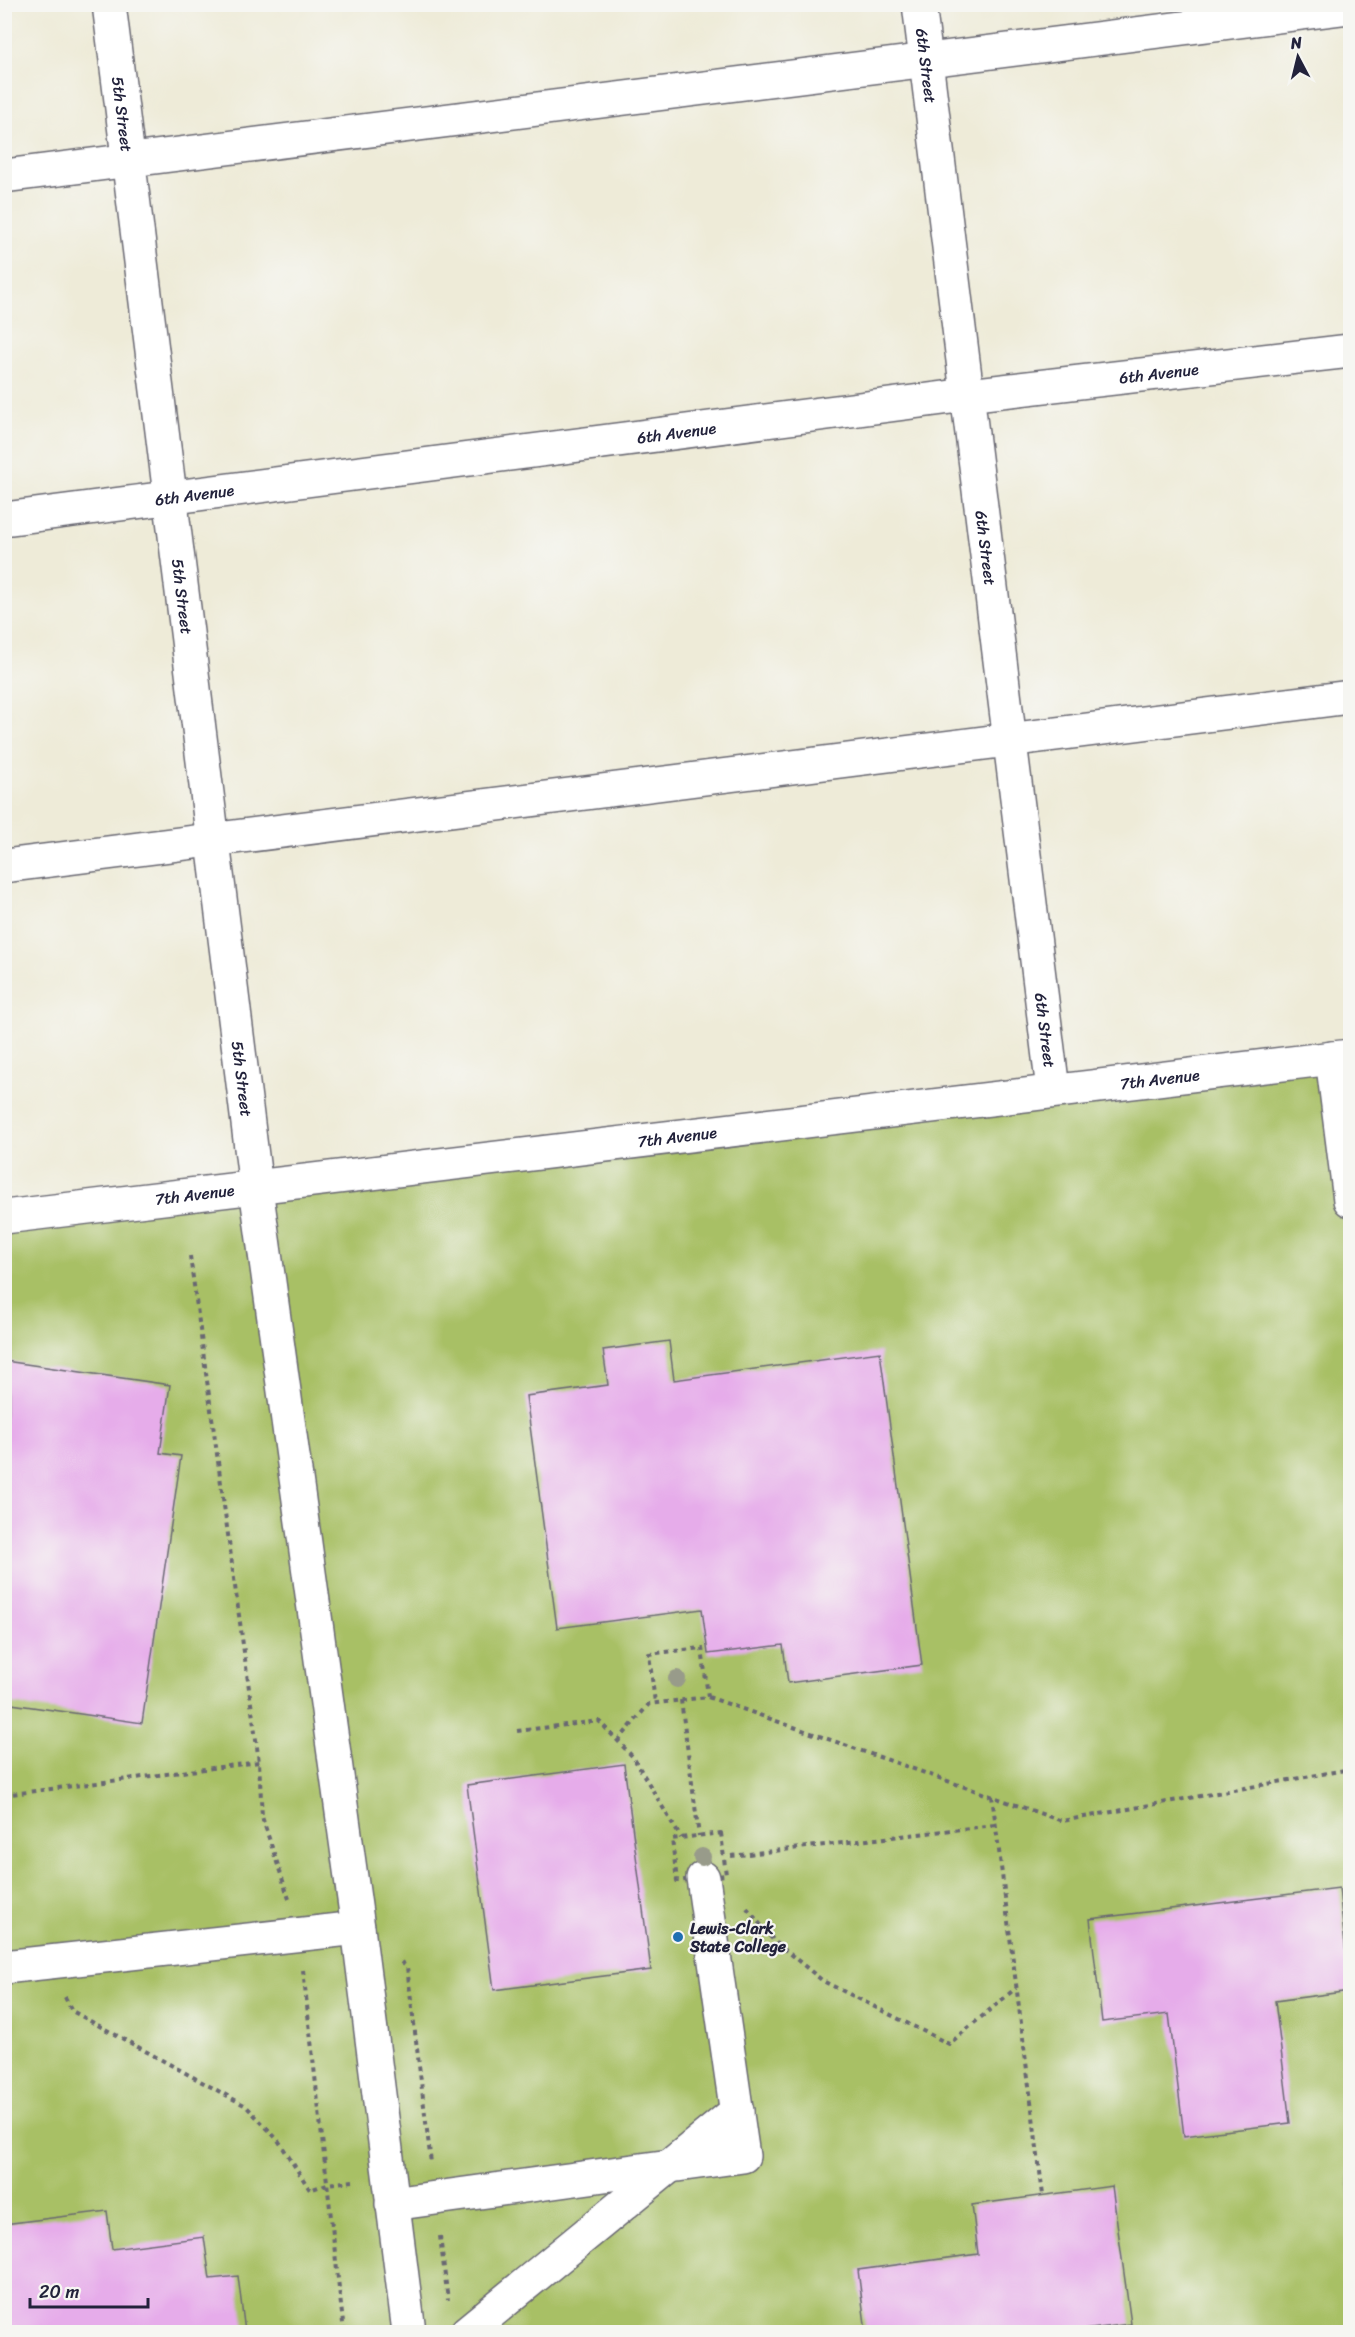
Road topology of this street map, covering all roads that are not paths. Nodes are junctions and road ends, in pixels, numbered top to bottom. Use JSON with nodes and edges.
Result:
{"nodes":[{"id":1,"x":109,"y":4,"type":"edge"},
{"id":2,"x":919,"y":4,"type":"edge"},
{"id":3,"x":1350,"y":7,"type":"edge"},
{"id":4,"x":927,"y":59,"type":"junction"},
{"id":5,"x":129,"y":161,"type":"junction"},
{"id":6,"x":4,"y":176,"type":"edge"},
{"id":7,"x":1350,"y":351,"type":"edge"},
{"id":8,"x":967,"y":395,"type":"junction"},
{"id":9,"x":170,"y":498,"type":"junction"},
{"id":10,"x":4,"y":519,"type":"edge"},
{"id":11,"x":1350,"y":697,"type":"edge"},
{"id":12,"x":1009,"y":739,"type":"junction"},
{"id":13,"x":213,"y":840,"type":"junction"},
{"id":14,"x":4,"y":866,"type":"edge"},
{"id":15,"x":1341,"y":1057,"type":"edge"},
{"id":16,"x":1053,"y":1090,"type":"junction"},
{"id":17,"x":256,"y":1188,"type":"junction"},
{"id":18,"x":1350,"y":1200,"type":"edge"},
{"id":19,"x":4,"y":1217,"type":"edge"},
{"id":20,"x":717,"y":1873,"type":"road end"},
{"id":21,"x":358,"y":1928,"type":"junction"},
{"id":22,"x":4,"y":1967,"type":"edge"},
{"id":23,"x":670,"y":2166,"type":"junction"},
{"id":24,"x":391,"y":2190,"type":"junction"},
{"id":25,"x":409,"y":2332,"type":"edge"},
{"id":26,"x":467,"y":2332,"type":"edge"}],
"edges":[{"from":1,"to":5,"type":"street","name":"5th Street"},
{"from":2,"to":4,"type":"street","name":"6th Street"},
{"from":3,"to":4,"type":"street"},
{"from":4,"to":5,"type":"street"},
{"from":4,"to":8,"type":"street","name":"6th Street"},
{"from":5,"to":6,"type":"street"},
{"from":5,"to":9,"type":"street","name":"5th Street"},
{"from":7,"to":8,"type":"street","name":"6th Avenue"},
{"from":8,"to":9,"type":"street","name":"6th Avenue"},
{"from":8,"to":12,"type":"street","name":"6th Street"},
{"from":9,"to":10,"type":"street","name":"6th Avenue"},
{"from":9,"to":13,"type":"street","name":"5th Street"},
{"from":11,"to":12,"type":"street"},
{"from":12,"to":13,"type":"street"},
{"from":12,"to":16,"type":"street","name":"6th Street"},
{"from":13,"to":14,"type":"street"},
{"from":13,"to":17,"type":"street","name":"5th Street"},
{"from":15,"to":16,"type":"street","name":"7th Avenue"},
{"from":15,"to":18,"type":"street"},
{"from":16,"to":17,"type":"street","name":"7th Avenue"},
{"from":17,"to":19,"type":"street","name":"7th Avenue"},
{"from":17,"to":21,"type":"street","name":"5th Street"},
{"from":20,"to":23,"type":"street"},
{"from":21,"to":22,"type":"street"},
{"from":21,"to":24,"type":"street","name":"5th Street"},
{"from":23,"to":24,"type":"street"},
{"from":23,"to":26,"type":"street"},
{"from":24,"to":25,"type":"street","name":"5th Street"}]}
